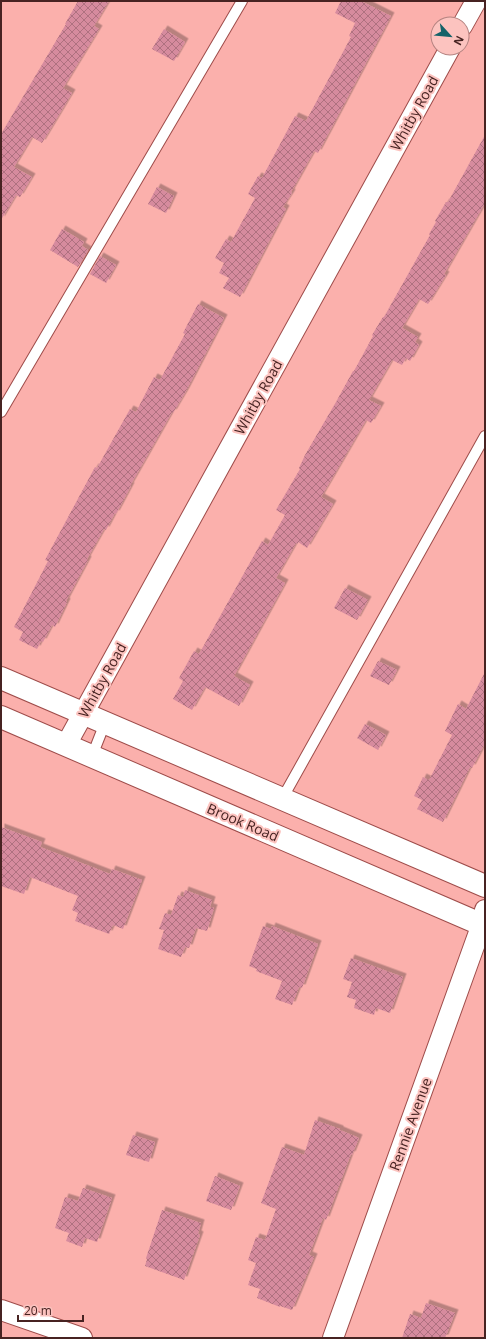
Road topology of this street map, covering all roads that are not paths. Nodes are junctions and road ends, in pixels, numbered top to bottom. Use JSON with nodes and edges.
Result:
{"nodes":[{"id":1,"x":242,"y":1,"type":"edge"},
{"id":2,"x":476,"y":1,"type":"edge"},
{"id":3,"x":468,"y":16,"type":"edge"},
{"id":4,"x":446,"y":56,"type":"edge"},
{"id":5,"x":1,"y":412,"type":"edge"},
{"id":6,"x":485,"y":436,"type":"edge"},
{"id":7,"x":1,"y":678,"type":"edge"},
{"id":8,"x":84,"y":714,"type":"junction"},
{"id":9,"x":1,"y":717,"type":"edge"},
{"id":10,"x":105,"y":723,"type":"junction"},
{"id":11,"x":66,"y":745,"type":"junction"},
{"id":12,"x":92,"y":756,"type":"junction"},
{"id":13,"x":282,"y":799,"type":"junction"},
{"id":14,"x":485,"y":886,"type":"edge"},
{"id":15,"x":484,"y":920,"type":"edge"},
{"id":16,"x":1,"y":1310,"type":"edge"},
{"id":17,"x":82,"y":1338,"type":"edge"},
{"id":18,"x":333,"y":1338,"type":"edge"}],
"edges":[{"from":1,"to":5,"type":"lane"},
{"from":2,"to":3,"type":"street"},
{"from":4,"to":8,"type":"street","name":"Whitby Road"},
{"from":6,"to":13,"type":"lane"},
{"from":7,"to":8,"type":"main road"},
{"from":8,"to":10,"type":"main road"},
{"from":8,"to":11,"type":"street","name":"Whitby Road"},
{"from":9,"to":11,"type":"main road","name":"Brook Road"},
{"from":10,"to":12,"type":"lane"},
{"from":10,"to":13,"type":"main road"},
{"from":11,"to":12,"type":"main road","name":"Brook Road"},
{"from":12,"to":15,"type":"main road","name":"Brook Road"},
{"from":13,"to":14,"type":"main road"},
{"from":15,"to":18,"type":"street","name":"Rennie Avenue"},
{"from":16,"to":17,"type":"street"}]}
